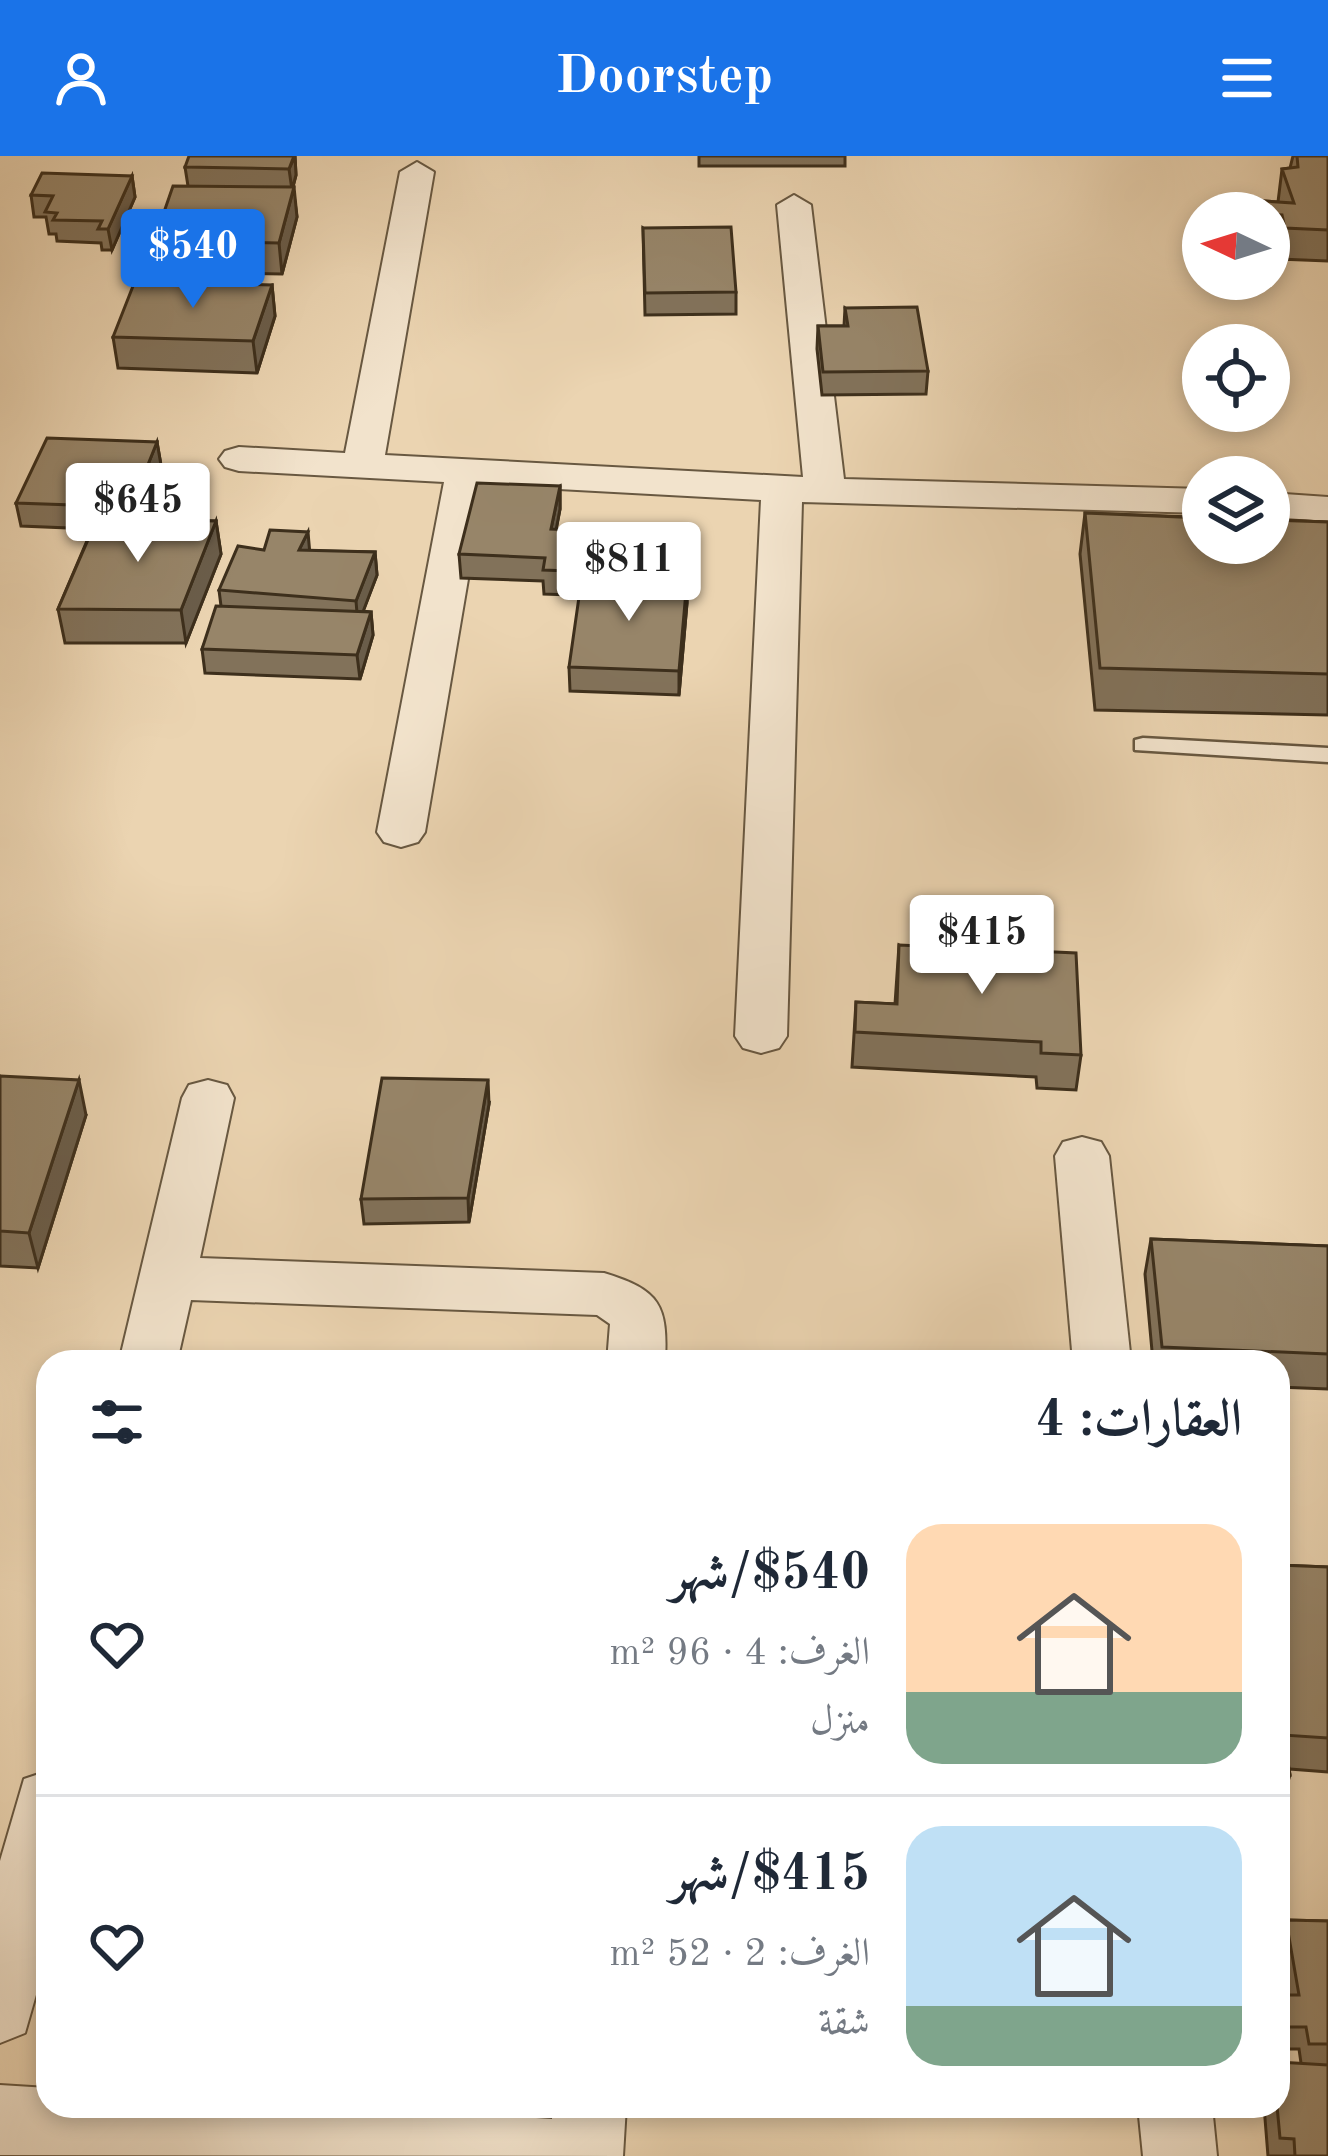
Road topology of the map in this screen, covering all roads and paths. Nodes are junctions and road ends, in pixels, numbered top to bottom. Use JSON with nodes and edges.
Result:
{"nodes":[{"id":1,"x":417,"y":172,"type":"dead end"},
{"id":2,"x":794,"y":205,"type":"dead end"},
{"id":3,"x":238,"y":459,"type":"dead end"},
{"id":4,"x":363,"y":466,"type":"junction"},
{"id":5,"x":466,"y":470,"type":"junction"},
{"id":6,"x":803,"y":489,"type":"junction"},
{"id":7,"x":1182,"y":500,"type":"edge"},
{"id":8,"x":1290,"y":506,"type":"edge"},
{"id":9,"x":1328,"y":508,"type":"edge"},
{"id":10,"x":1143,"y":745,"type":"dead end"},
{"id":11,"x":1328,"y":755,"type":"edge"},
{"id":12,"x":401,"y":832,"type":"dead end"},
{"id":13,"x":761,"y":1036,"type":"dead end"},
{"id":14,"x":208,"y":1098,"type":"dead end"},
{"id":15,"x":1082,"y":1156,"type":"dead end"},
{"id":16,"x":167,"y":1278,"type":"junction"},
{"id":17,"x":151,"y":1350,"type":"edge"},
{"id":18,"x":637,"y":1350,"type":"edge"},
{"id":19,"x":1101,"y":1350,"type":"edge"},
{"id":20,"x":36,"y":1852,"type":"edge"},
{"id":21,"x":0,"y":2010,"type":"edge"},
{"id":22,"x":588,"y":2118,"type":"edge"},
{"id":23,"x":1176,"y":2118,"type":"edge"},
{"id":24,"x":0,"y":2120,"type":"edge"},
{"id":25,"x":569,"y":2156,"type":"edge"},
{"id":26,"x":586,"y":2156,"type":"edge"},
{"id":27,"x":1180,"y":2156,"type":"edge"}],
"edges":[{"from":1,"to":4,"type":"street"},
{"from":2,"to":6,"type":"street"},
{"from":3,"to":4,"type":"street"},
{"from":4,"to":5,"type":"street"},
{"from":5,"to":6,"type":"street"},
{"from":5,"to":12,"type":"street"},
{"from":6,"to":7,"type":"street"},
{"from":6,"to":13,"type":"street"},
{"from":8,"to":9,"type":"street"},
{"from":10,"to":11,"type":"lane"},
{"from":14,"to":16,"type":"street"},
{"from":15,"to":19,"type":"street"},
{"from":16,"to":17,"type":"street"},
{"from":16,"to":18,"type":"street"},
{"from":20,"to":21,"type":"street"},
{"from":22,"to":26,"type":"street"},
{"from":23,"to":27,"type":"street"},
{"from":24,"to":25,"type":"street"}]}
